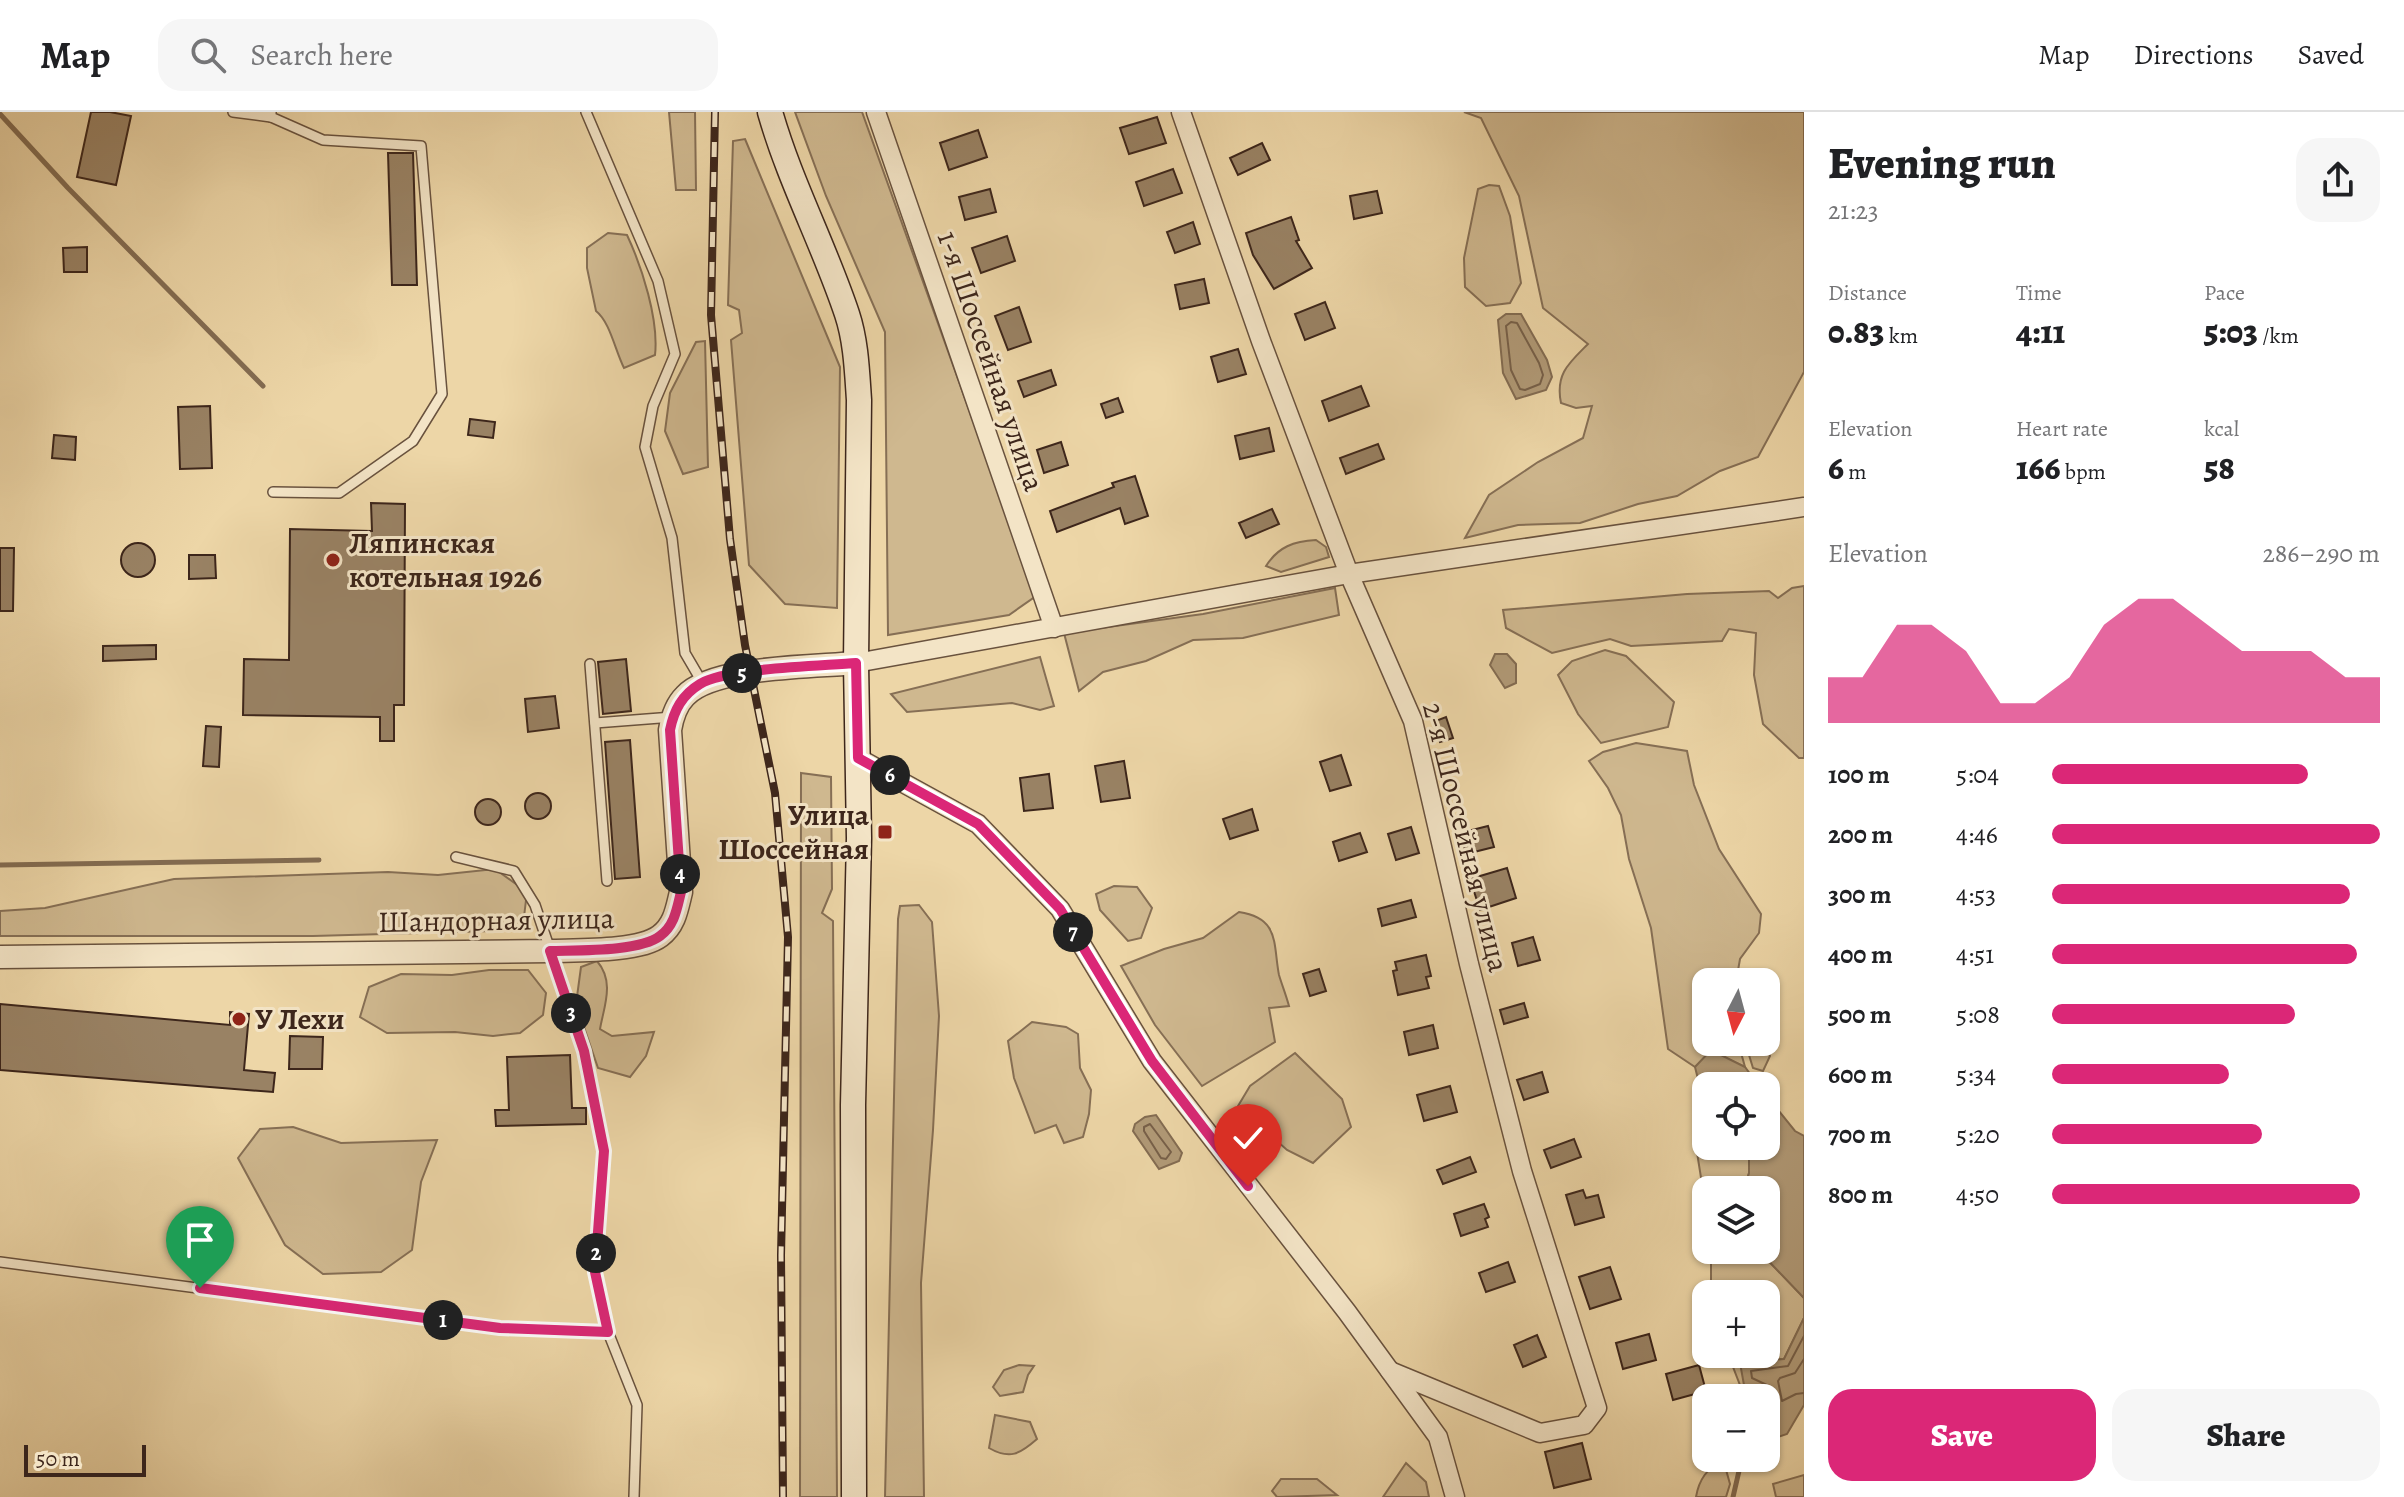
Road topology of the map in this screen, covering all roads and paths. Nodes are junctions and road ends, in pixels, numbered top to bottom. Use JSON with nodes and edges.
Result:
{"nodes":[{"id":1,"x":233,"y":112,"type":"edge"},
{"id":2,"x":586,"y":112,"type":"edge"},
{"id":3,"x":770,"y":112,"type":"edge"},
{"id":4,"x":876,"y":112,"type":"edge"},
{"id":5,"x":1181,"y":112,"type":"edge"},
{"id":6,"x":271,"y":115,"type":"edge"},
{"id":7,"x":273,"y":492,"type":"dead end"},
{"id":8,"x":1804,"y":507,"type":"edge"},
{"id":9,"x":1349,"y":574,"type":"junction"},
{"id":10,"x":1054,"y":628,"type":"junction"},
{"id":11,"x":856,"y":663,"type":"junction"},
{"id":12,"x":590,"y":664,"type":"dead end"},
{"id":13,"x":702,"y":682,"type":"junction"},
{"id":14,"x":673,"y":717,"type":"junction"},
{"id":15,"x":595,"y":723,"type":"junction"},
{"id":16,"x":858,"y":758,"type":"junction"},
{"id":17,"x":456,"y":857,"type":"dead end"},
{"id":18,"x":607,"y":881,"type":"dead end"},
{"id":19,"x":550,"y":951,"type":"junction"},
{"id":20,"x":0,"y":957,"type":"edge"},
{"id":21,"x":0,"y":1262,"type":"edge"},
{"id":22,"x":608,"y":1332,"type":"junction"},
{"id":23,"x":1390,"y":1371,"type":"junction"},
{"id":24,"x":634,"y":1497,"type":"edge"},
{"id":25,"x":854,"y":1497,"type":"edge"},
{"id":26,"x":1455,"y":1497,"type":"edge"}],
"edges":[{"from":1,"to":6,"type":"lane"},
{"from":2,"to":13,"type":"lane"},
{"from":3,"to":11,"type":"main road"},
{"from":4,"to":10,"type":"street","name":"1-я Шоссейная улица"},
{"from":5,"to":9,"type":"street","name":"2-я Шоссейная улица"},
{"from":6,"to":7,"type":"lane"},
{"from":8,"to":9,"type":"street"},
{"from":9,"to":10,"type":"street"},
{"from":9,"to":23,"type":"street","name":"2-я Шоссейная улица"},
{"from":10,"to":11,"type":"street"},
{"from":11,"to":13,"type":"street"},
{"from":11,"to":16,"type":"main road"},
{"from":12,"to":15,"type":"lane"},
{"from":13,"to":14,"type":"street"},
{"from":14,"to":15,"type":"lane"},
{"from":14,"to":19,"type":"street","name":"Шандорная улица"},
{"from":15,"to":18,"type":"lane"},
{"from":16,"to":23,"type":"street"},
{"from":16,"to":25,"type":"main road"},
{"from":17,"to":19,"type":"lane"},
{"from":19,"to":20,"type":"street","name":"Шандорная улица"},
{"from":19,"to":22,"type":"lane"},
{"from":21,"to":22,"type":"lane"},
{"from":22,"to":24,"type":"lane"},
{"from":23,"to":26,"type":"street"}]}
